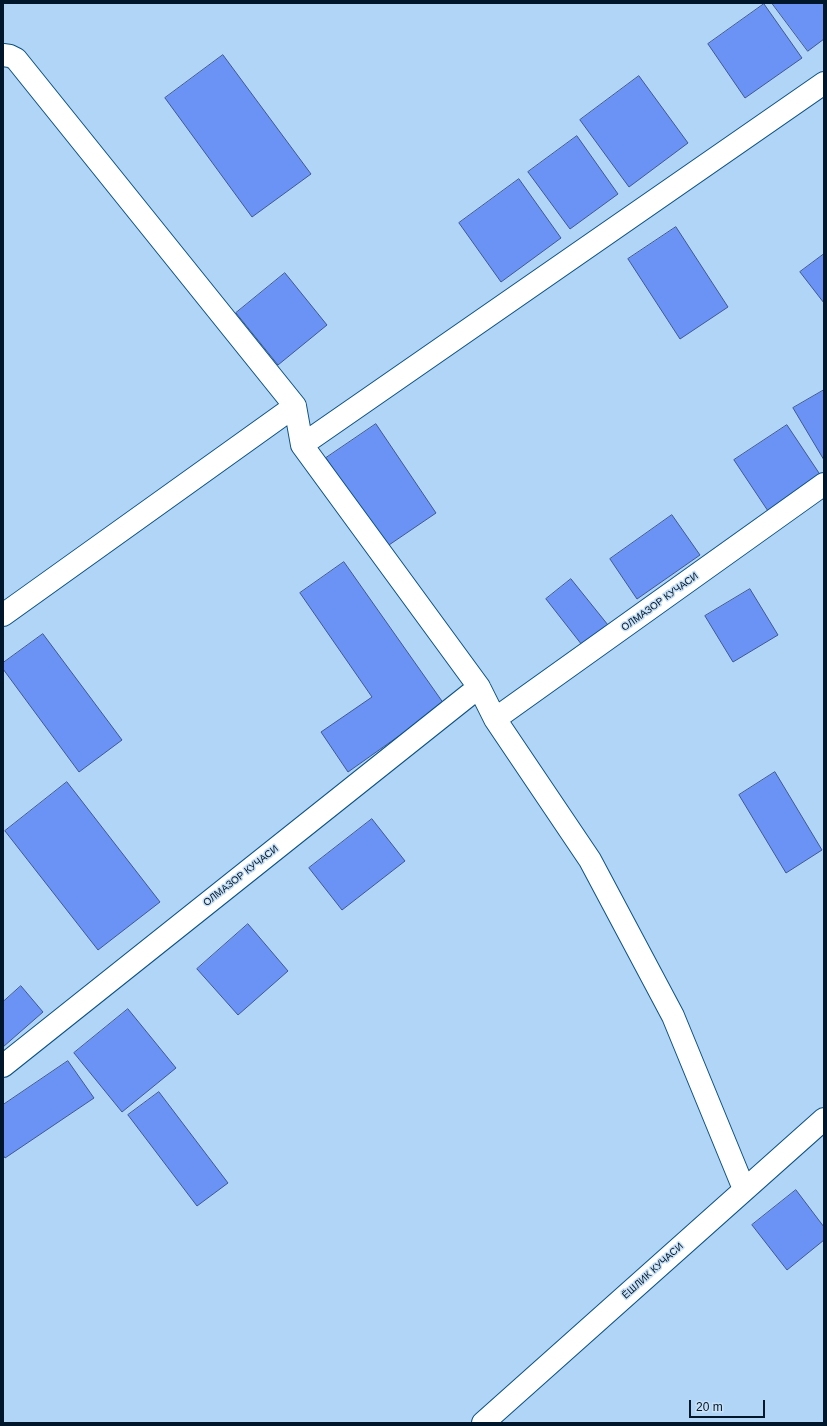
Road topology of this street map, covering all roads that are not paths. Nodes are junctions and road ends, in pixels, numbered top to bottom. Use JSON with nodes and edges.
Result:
{"nodes":[{"id":1,"x":3,"y":55,"type":"edge"},
{"id":2,"x":824,"y":83,"type":"edge"},
{"id":3,"x":295,"y":406,"type":"junction"},
{"id":4,"x":302,"y":445,"type":"junction"},
{"id":5,"x":824,"y":484,"type":"edge"},
{"id":6,"x":3,"y":614,"type":"edge"},
{"id":7,"x":479,"y":687,"type":"junction"},
{"id":8,"x":495,"y":719,"type":"junction"},
{"id":9,"x":3,"y":1066,"type":"edge"},
{"id":10,"x":824,"y":1119,"type":"edge"},
{"id":11,"x":744,"y":1190,"type":"junction"},
{"id":12,"x":483,"y":1423,"type":"edge"}],
"edges":[{"from":1,"to":3,"type":"street"},
{"from":2,"to":4,"type":"street"},
{"from":3,"to":4,"type":"street"},
{"from":3,"to":6,"type":"street"},
{"from":4,"to":7,"type":"street"},
{"from":5,"to":8,"type":"street","name":"ОЛМАЗОР КУЧАСИ"},
{"from":7,"to":8,"type":"street"},
{"from":7,"to":9,"type":"street","name":"ОЛМАЗОР КУЧАСИ"},
{"from":8,"to":11,"type":"street"},
{"from":10,"to":11,"type":"street","name":"ЁШЛИК КУЧАСИ"},
{"from":11,"to":12,"type":"street","name":"ЁШЛИК КУЧАСИ"}]}
